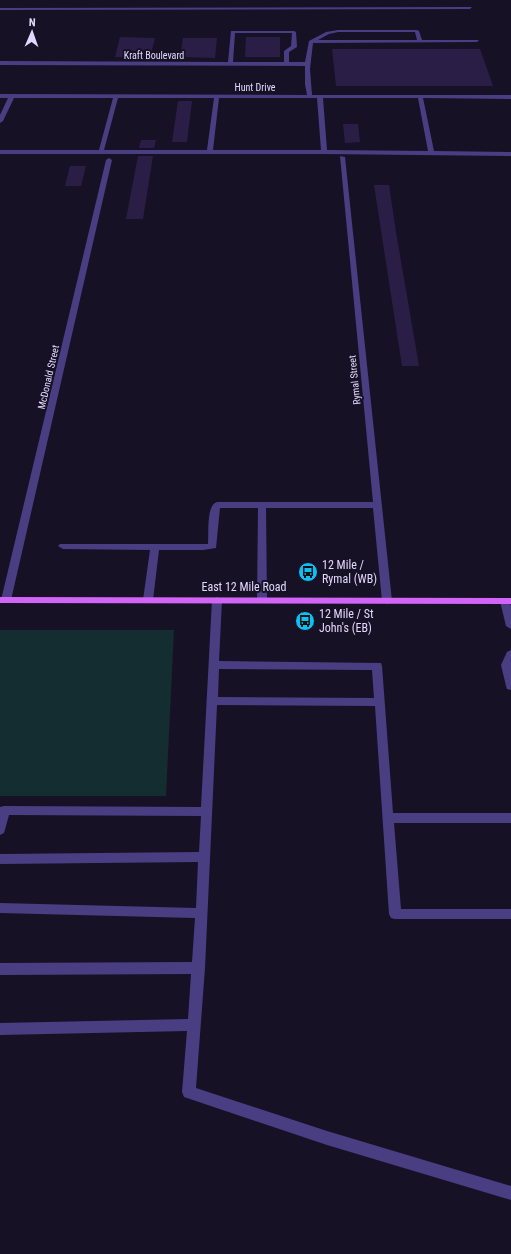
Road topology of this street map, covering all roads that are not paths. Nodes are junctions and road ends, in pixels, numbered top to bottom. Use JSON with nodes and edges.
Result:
{"nodes":[{"id":1,"x":470,"y":8,"type":"dead end"},
{"id":2,"x":0,"y":9,"type":"edge"},
{"id":3,"x":420,"y":41,"type":"junction"},
{"id":4,"x":477,"y":41,"type":"dead end"},
{"id":5,"x":311,"y":42,"type":"junction"},
{"id":6,"x":0,"y":63,"type":"edge"},
{"id":7,"x":230,"y":64,"type":"junction"},
{"id":8,"x":286,"y":64,"type":"junction"},
{"id":9,"x":308,"y":64,"type":"junction"},
{"id":10,"x":0,"y":96,"type":"edge"},
{"id":11,"x":12,"y":96,"type":"junction"},
{"id":12,"x":116,"y":96,"type":"junction"},
{"id":13,"x":217,"y":96,"type":"junction"},
{"id":14,"x":310,"y":96,"type":"junction"},
{"id":15,"x":320,"y":96,"type":"junction"},
{"id":16,"x":420,"y":96,"type":"junction"},
{"id":17,"x":511,"y":97,"type":"edge"},
{"id":18,"x":0,"y":122,"type":"edge"},
{"id":19,"x":0,"y":152,"type":"edge"},
{"id":20,"x":101,"y":152,"type":"junction"},
{"id":21,"x":210,"y":152,"type":"junction"},
{"id":22,"x":324,"y":152,"type":"junction"},
{"id":23,"x":432,"y":154,"type":"junction"},
{"id":24,"x":511,"y":154,"type":"edge"},
{"id":25,"x":342,"y":157,"type":"dead end"},
{"id":26,"x":109,"y":160,"type":"dead end"},
{"id":27,"x":262,"y":505,"type":"junction"},
{"id":28,"x":377,"y":506,"type":"junction"},
{"id":29,"x":64,"y":546,"type":"dead end"},
{"id":30,"x":155,"y":547,"type":"junction"},
{"id":31,"x":3,"y":600,"type":"edge"},
{"id":32,"x":148,"y":600,"type":"junction"},
{"id":33,"x":217,"y":600,"type":"junction"},
{"id":34,"x":262,"y":600,"type":"junction"},
{"id":35,"x":387,"y":601,"type":"junction"},
{"id":36,"x":508,"y":601,"type":"edge"},
{"id":37,"x":511,"y":626,"type":"edge"},
{"id":38,"x":511,"y":654,"type":"edge"},
{"id":39,"x":214,"y":665,"type":"junction"},
{"id":40,"x":511,"y":686,"type":"edge"},
{"id":41,"x":213,"y":701,"type":"junction"},
{"id":42,"x":379,"y":702,"type":"junction"},
{"id":43,"x":207,"y":812,"type":"junction"},
{"id":44,"x":388,"y":818,"type":"junction"},
{"id":45,"x":511,"y":818,"type":"edge"},
{"id":46,"x":0,"y":830,"type":"edge"},
{"id":47,"x":205,"y":858,"type":"junction"},
{"id":48,"x":0,"y":859,"type":"edge"},
{"id":49,"x":0,"y":908,"type":"edge"},
{"id":50,"x":202,"y":913,"type":"junction"},
{"id":51,"x":511,"y":914,"type":"edge"},
{"id":52,"x":0,"y":968,"type":"edge"},
{"id":53,"x":199,"y":968,"type":"junction"},
{"id":54,"x":194,"y":1025,"type":"junction"},
{"id":55,"x":0,"y":1029,"type":"edge"},
{"id":56,"x":511,"y":1193,"type":"edge"}],
"edges":[{"from":1,"to":2,"type":"street"},
{"from":3,"to":4,"type":"street"},
{"from":3,"to":5,"type":"street"},
{"from":3,"to":5,"type":"street"},
{"from":5,"to":9,"type":"street"},
{"from":6,"to":7,"type":"street","name":"Kraft Boulevard"},
{"from":7,"to":8,"type":"street","name":"Kraft Boulevard"},
{"from":7,"to":8,"type":"street"},
{"from":8,"to":9,"type":"street","name":"Kraft Boulevard"},
{"from":9,"to":14,"type":"street"},
{"from":10,"to":11,"type":"street","name":"Hunt Drive"},
{"from":11,"to":12,"type":"street","name":"Hunt Drive"},
{"from":11,"to":18,"type":"street"},
{"from":12,"to":13,"type":"street","name":"Hunt Drive"},
{"from":12,"to":20,"type":"street"},
{"from":13,"to":14,"type":"street","name":"Hunt Drive"},
{"from":13,"to":21,"type":"street"},
{"from":14,"to":15,"type":"street","name":"Hunt Drive"},
{"from":15,"to":16,"type":"street","name":"Hunt Drive"},
{"from":15,"to":22,"type":"street"},
{"from":16,"to":17,"type":"street","name":"Hunt Drive"},
{"from":16,"to":23,"type":"street"},
{"from":19,"to":20,"type":"street"},
{"from":20,"to":21,"type":"street"},
{"from":21,"to":22,"type":"street"},
{"from":22,"to":23,"type":"street"},
{"from":23,"to":24,"type":"street"},
{"from":25,"to":28,"type":"street","name":"Rymal Street"},
{"from":26,"to":31,"type":"street","name":"McDonald Street"},
{"from":27,"to":28,"type":"street"},
{"from":27,"to":30,"type":"street"},
{"from":27,"to":34,"type":"street"},
{"from":28,"to":35,"type":"street","name":"Rymal Street"},
{"from":29,"to":30,"type":"street"},
{"from":30,"to":32,"type":"street"},
{"from":31,"to":32,"type":"main road","name":"East 12 Mile Road"},
{"from":32,"to":33,"type":"main road","name":"East 12 Mile Road"},
{"from":33,"to":34,"type":"main road","name":"East 12 Mile Road"},
{"from":33,"to":39,"type":"street"},
{"from":34,"to":35,"type":"main road","name":"East 12 Mile Road"},
{"from":35,"to":36,"type":"main road","name":"East 12 Mile Road"},
{"from":36,"to":37,"type":"street"},
{"from":38,"to":40,"type":"street"},
{"from":39,"to":41,"type":"street"},
{"from":39,"to":42,"type":"street"},
{"from":41,"to":42,"type":"street"},
{"from":41,"to":43,"type":"street"},
{"from":42,"to":44,"type":"street"},
{"from":43,"to":46,"type":"street"},
{"from":43,"to":47,"type":"street"},
{"from":44,"to":45,"type":"street"},
{"from":44,"to":51,"type":"street"},
{"from":47,"to":48,"type":"street"},
{"from":47,"to":50,"type":"street"},
{"from":49,"to":50,"type":"street"},
{"from":50,"to":53,"type":"street"},
{"from":52,"to":53,"type":"street"},
{"from":53,"to":54,"type":"street"},
{"from":54,"to":55,"type":"street"},
{"from":54,"to":56,"type":"street"}]}
